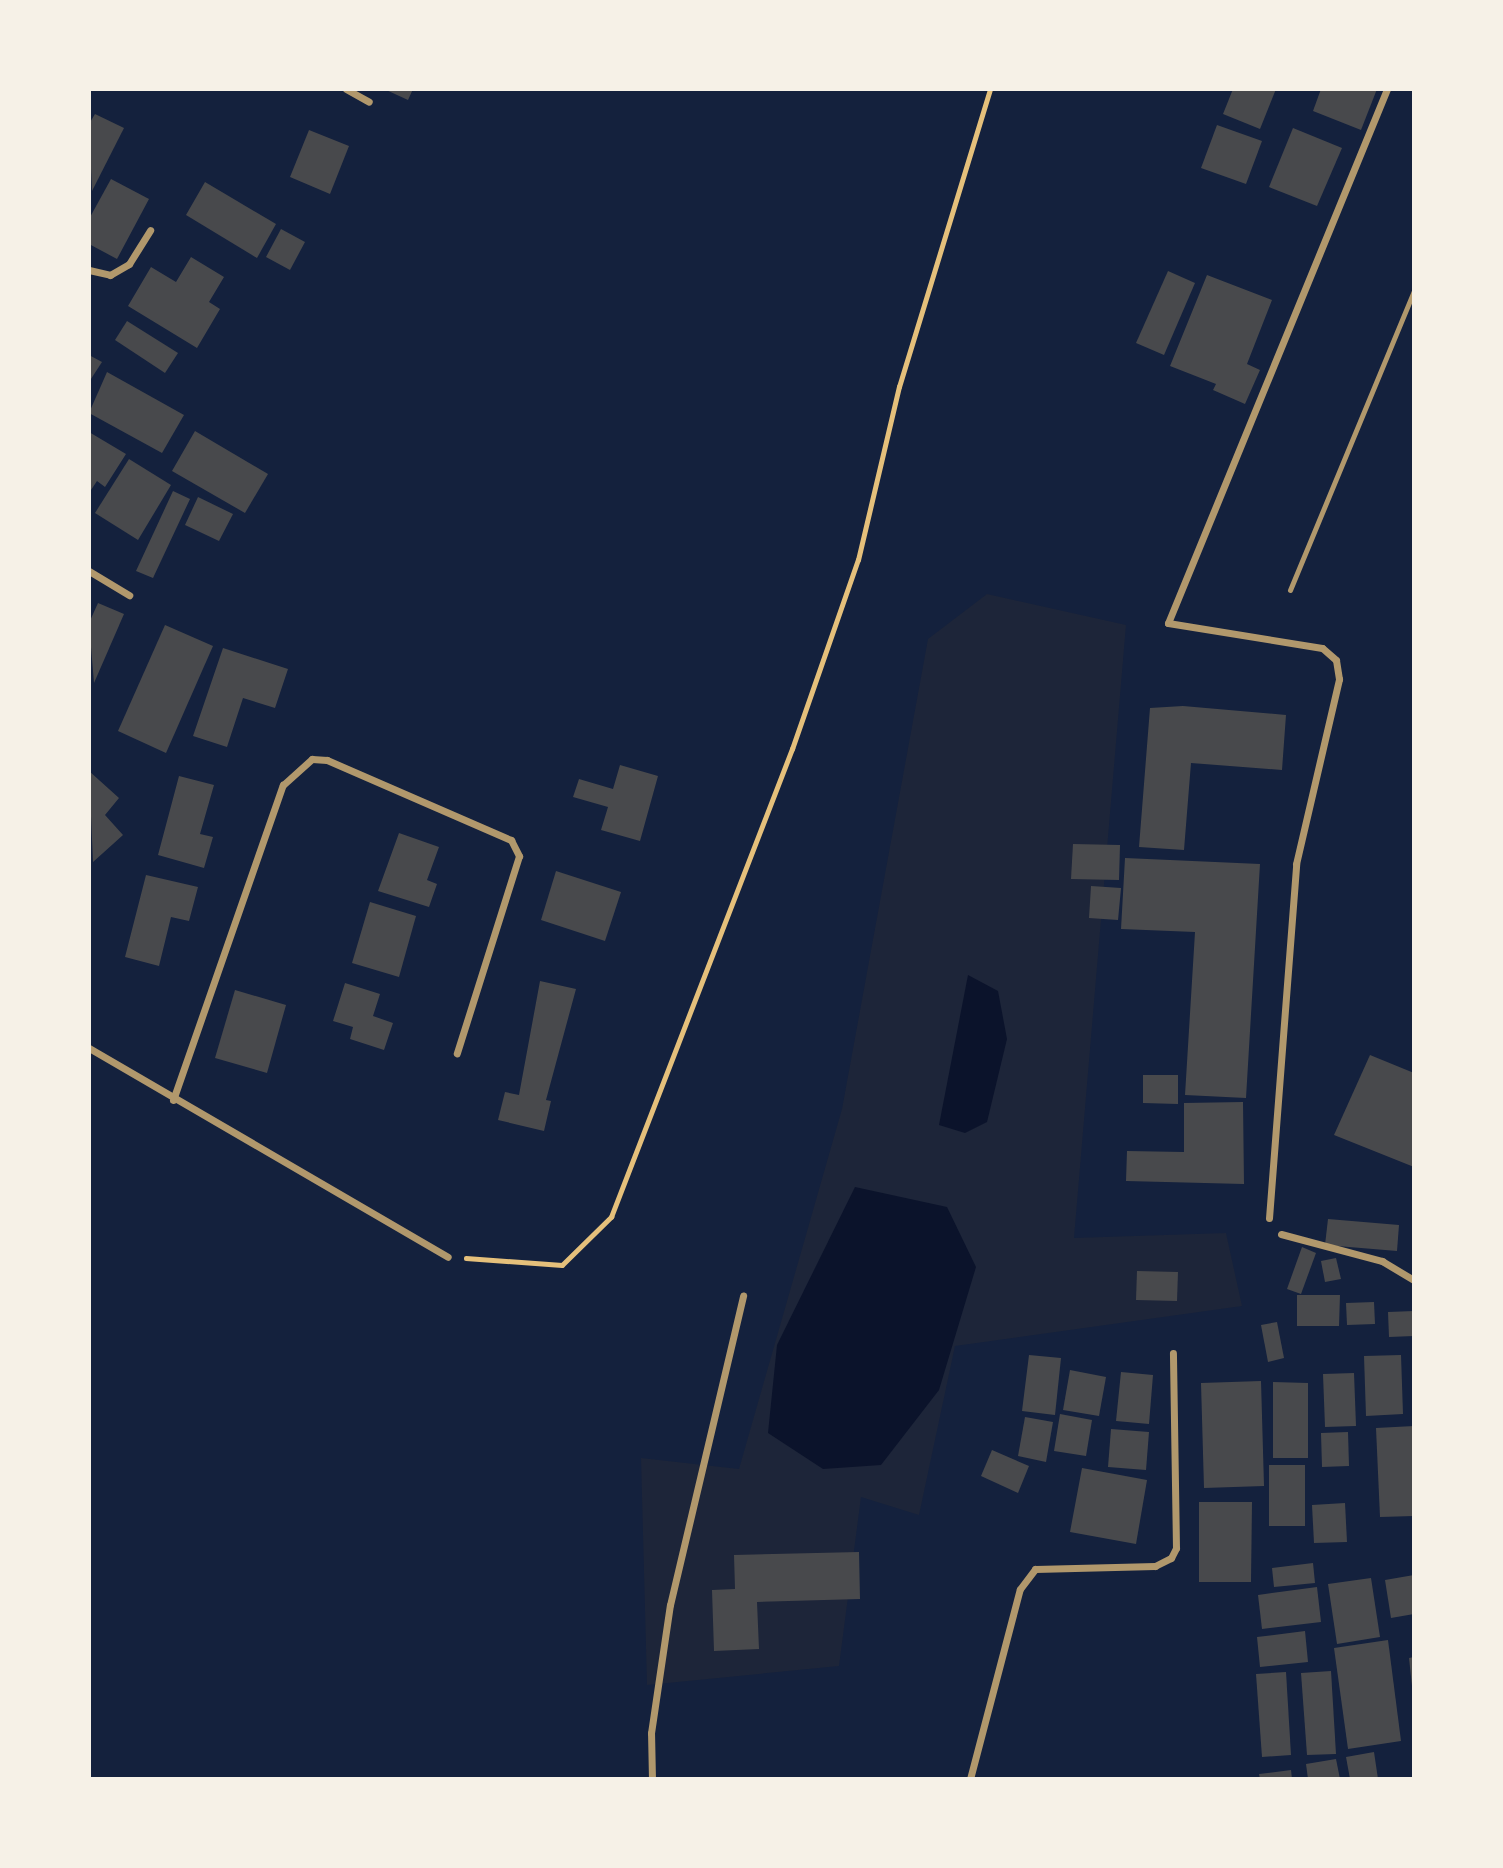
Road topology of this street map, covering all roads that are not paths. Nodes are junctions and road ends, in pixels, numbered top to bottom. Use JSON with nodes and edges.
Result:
{"nodes":[{"id":1,"x":346,"y":89,"type":"edge"},
{"id":2,"x":1387,"y":89,"type":"edge"},
{"id":3,"x":369,"y":102,"type":"dead end"},
{"id":4,"x":150,"y":230,"type":"dead end"},
{"id":5,"x":89,"y":270,"type":"edge"},
{"id":6,"x":1414,"y":290,"type":"edge"},
{"id":7,"x":89,"y":571,"type":"edge"},
{"id":8,"x":1290,"y":590,"type":"dead end"},
{"id":9,"x":129,"y":595,"type":"dead end"},
{"id":10,"x":89,"y":1048,"type":"edge"},
{"id":11,"x":457,"y":1053,"type":"dead end"},
{"id":12,"x":173,"y":1100,"type":"junction"},
{"id":13,"x":1269,"y":1218,"type":"dead end"},
{"id":14,"x":1281,"y":1234,"type":"dead end"},
{"id":15,"x":448,"y":1257,"type":"road end"},
{"id":16,"x":1414,"y":1280,"type":"edge"},
{"id":17,"x":743,"y":1296,"type":"dead end"},
{"id":18,"x":1173,"y":1353,"type":"dead end"},
{"id":19,"x":652,"y":1779,"type":"edge"},
{"id":20,"x":970,"y":1779,"type":"edge"}],
"edges":[{"from":1,"to":3,"type":"street"},
{"from":2,"to":13,"type":"street"},
{"from":4,"to":5,"type":"street"},
{"from":6,"to":8,"type":"lane"},
{"from":7,"to":9,"type":"street"},
{"from":10,"to":12,"type":"street"},
{"from":11,"to":12,"type":"street"},
{"from":12,"to":15,"type":"street"},
{"from":14,"to":16,"type":"street"},
{"from":17,"to":19,"type":"street"},
{"from":18,"to":20,"type":"street"}]}
